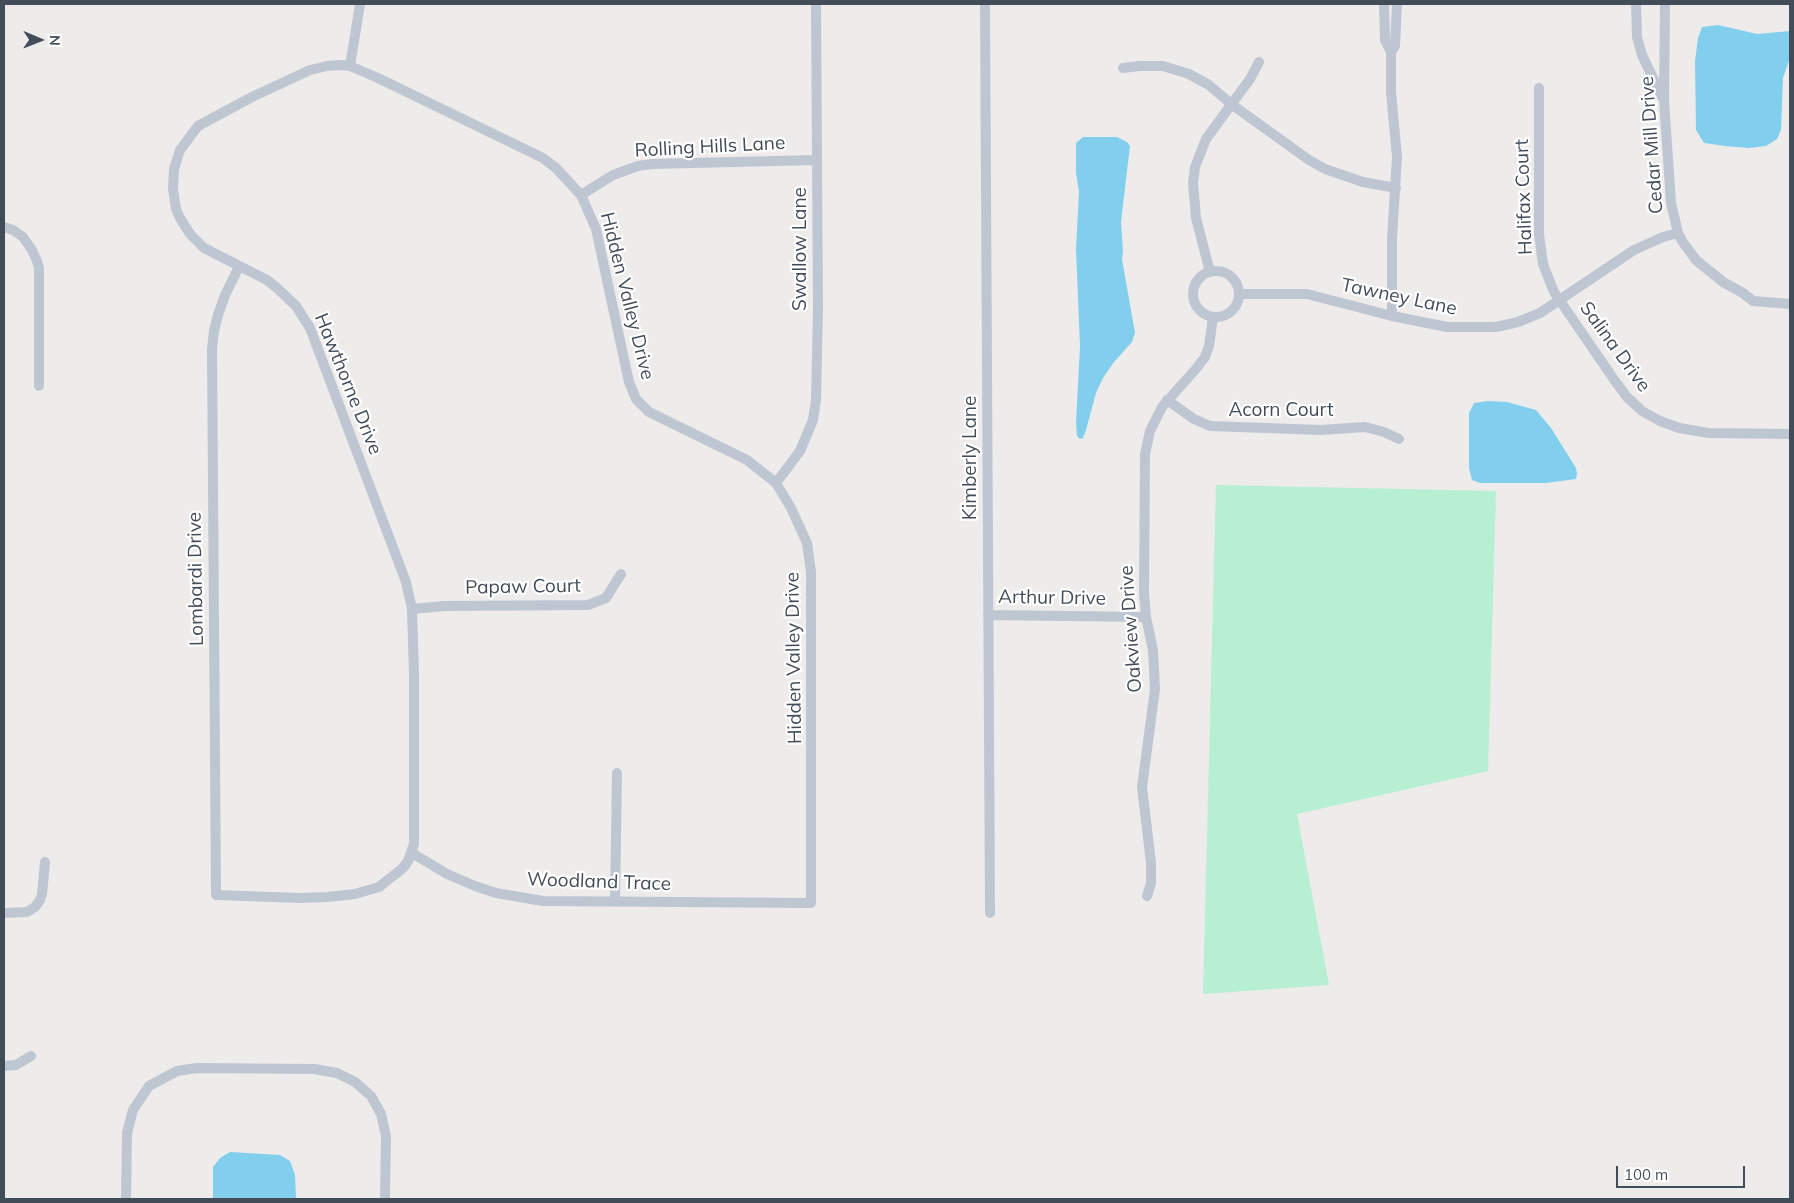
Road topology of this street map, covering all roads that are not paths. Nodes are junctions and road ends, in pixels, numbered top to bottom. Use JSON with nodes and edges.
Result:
{"nodes":[{"id":1,"x":360,"y":4,"type":"edge"},
{"id":2,"x":816,"y":4,"type":"edge"},
{"id":3,"x":985,"y":4,"type":"edge"},
{"id":4,"x":1384,"y":4,"type":"edge"},
{"id":5,"x":1397,"y":4,"type":"edge"},
{"id":6,"x":1636,"y":4,"type":"edge"},
{"id":7,"x":1665,"y":4,"type":"edge"},
{"id":8,"x":1391,"y":52,"type":"junction"},
{"id":9,"x":1259,"y":62,"type":"dead end"},
{"id":10,"x":350,"y":66,"type":"junction"},
{"id":11,"x":1123,"y":68,"type":"dead end"},
{"id":12,"x":1539,"y":88,"type":"dead end"},
{"id":13,"x":1664,"y":100,"type":"junction"},
{"id":14,"x":1231,"y":104,"type":"junction"},
{"id":15,"x":817,"y":160,"type":"junction"},
{"id":16,"x":1396,"y":188,"type":"junction"},
{"id":17,"x":582,"y":195,"type":"junction"},
{"id":18,"x":4,"y":227,"type":"edge"},
{"id":19,"x":1678,"y":233,"type":"junction"},
{"id":20,"x":239,"y":266,"type":"junction"},
{"id":21,"x":1210,"y":272,"type":"junction"},
{"id":22,"x":1239,"y":294,"type":"junction"},
{"id":23,"x":1559,"y":301,"type":"junction"},
{"id":24,"x":1790,"y":304,"type":"edge"},
{"id":25,"x":1392,"y":316,"type":"junction"},
{"id":26,"x":1213,"y":317,"type":"junction"},
{"id":27,"x":39,"y":386,"type":"dead end"},
{"id":28,"x":1167,"y":400,"type":"junction"},
{"id":29,"x":1790,"y":434,"type":"edge"},
{"id":30,"x":1399,"y":439,"type":"dead end"},
{"id":31,"x":776,"y":482,"type":"junction"},
{"id":32,"x":621,"y":574,"type":"dead end"},
{"id":33,"x":412,"y":609,"type":"junction"},
{"id":34,"x":988,"y":615,"type":"junction"},
{"id":35,"x":1146,"y":617,"type":"junction"},
{"id":36,"x":618,"y":773,"type":"dead end"},
{"id":37,"x":412,"y":853,"type":"junction"},
{"id":38,"x":812,"y":858,"type":"joint"},
{"id":39,"x":45,"y":862,"type":"dead end"},
{"id":40,"x":1147,"y":896,"type":"dead end"},
{"id":41,"x":615,"y":902,"type":"junction"},
{"id":42,"x":4,"y":913,"type":"edge"},
{"id":43,"x":990,"y":913,"type":"dead end"},
{"id":44,"x":31,"y":1056,"type":"dead end"},
{"id":45,"x":4,"y":1066,"type":"edge"},
{"id":46,"x":126,"y":1199,"type":"edge"},
{"id":47,"x":385,"y":1199,"type":"edge"}],
"edges":[{"from":1,"to":10,"type":"street"},
{"from":2,"to":15,"type":"street","name":"Swallow Lane"},
{"from":3,"to":34,"type":"street","name":"Kimberly Lane"},
{"from":4,"to":8,"type":"street"},
{"from":5,"to":8,"type":"street"},
{"from":6,"to":13,"type":"street"},
{"from":7,"to":13,"type":"street","name":"Cedar Mill Drive"},
{"from":8,"to":16,"type":"street"},
{"from":9,"to":14,"type":"street"},
{"from":10,"to":17,"type":"street","name":"Hidden Valley Drive"},
{"from":10,"to":20,"type":"street","name":"Hawthorne Drive"},
{"from":11,"to":14,"type":"street"},
{"from":12,"to":23,"type":"street","name":"Halifax Court"},
{"from":13,"to":19,"type":"street","name":"Cedar Mill Drive"},
{"from":14,"to":16,"type":"street"},
{"from":14,"to":21,"type":"street"},
{"from":15,"to":17,"type":"street","name":"Rolling Hills Lane"},
{"from":15,"to":31,"type":"street","name":"Swallow Lane"},
{"from":16,"to":25,"type":"street"},
{"from":17,"to":31,"type":"street","name":"Hidden Valley Drive"},
{"from":18,"to":27,"type":"street"},
{"from":19,"to":23,"type":"street","name":"Tawney Lane"},
{"from":19,"to":24,"type":"street","name":"Cedar Mill Drive"},
{"from":20,"to":33,"type":"street","name":"Hawthorne Drive"},
{"from":20,"to":37,"type":"street","name":"Lombardi Drive"},
{"from":21,"to":22,"type":"street"},
{"from":21,"to":26,"type":"street"},
{"from":22,"to":25,"type":"street","name":"Tawney Lane"},
{"from":22,"to":26,"type":"street"},
{"from":23,"to":25,"type":"street","name":"Tawney Lane"},
{"from":23,"to":29,"type":"street","name":"Salina Drive"},
{"from":26,"to":28,"type":"street","name":"Oakview Drive"},
{"from":28,"to":30,"type":"street","name":"Acorn Court"},
{"from":28,"to":35,"type":"street","name":"Oakview Drive"},
{"from":31,"to":38,"type":"street","name":"Hidden Valley Drive"},
{"from":32,"to":33,"type":"street","name":"Papaw Court"},
{"from":33,"to":37,"type":"street","name":"Hawthorne Drive"},
{"from":34,"to":35,"type":"street","name":"Arthur Drive"},
{"from":34,"to":43,"type":"street","name":"Kimberly Lane"},
{"from":35,"to":40,"type":"street","name":"Oakview Drive"},
{"from":36,"to":41,"type":"street"},
{"from":37,"to":41,"type":"street","name":"Woodland Trace"},
{"from":38,"to":41,"type":"street","name":"Woodland Trace"},
{"from":39,"to":42,"type":"street"},
{"from":44,"to":45,"type":"street"},
{"from":46,"to":47,"type":"street"}]}
